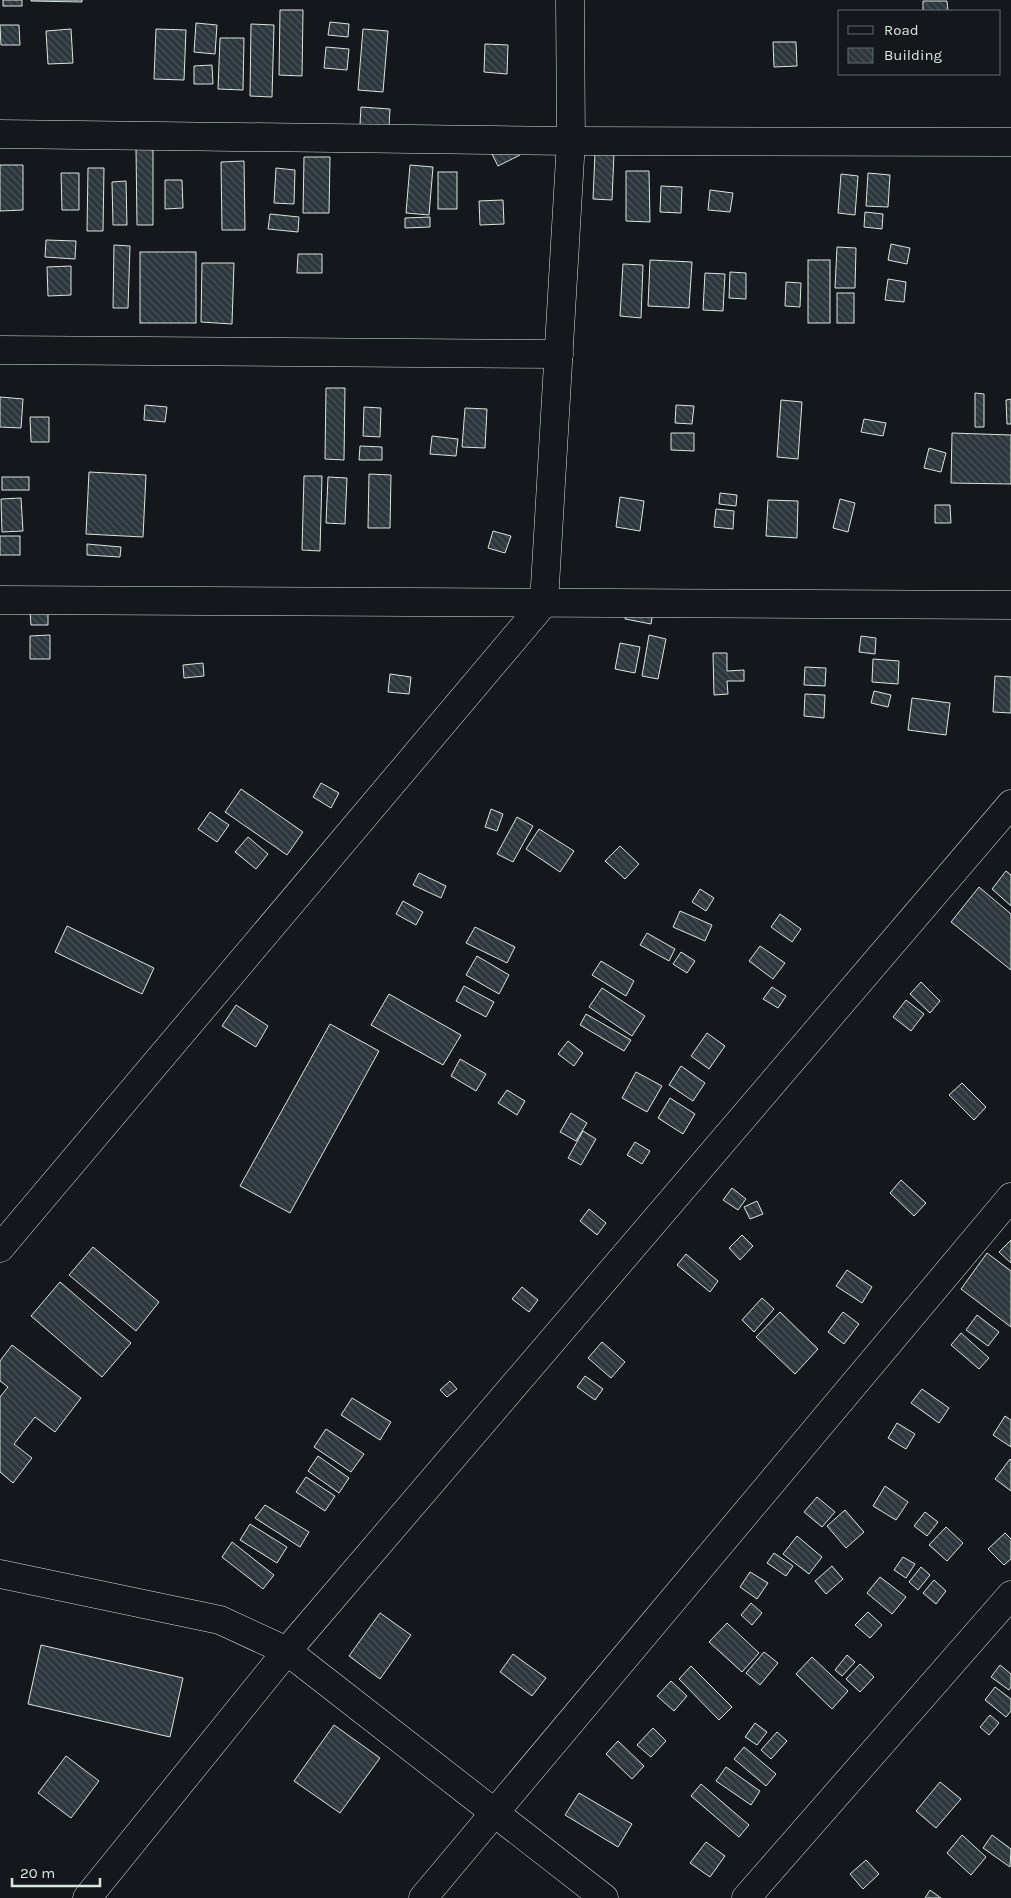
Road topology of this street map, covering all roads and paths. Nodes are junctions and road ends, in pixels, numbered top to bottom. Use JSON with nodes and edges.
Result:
{"nodes":[{"id":1,"x":570,"y":0,"type":"edge"},
{"id":2,"x":0,"y":134,"type":"edge"},
{"id":3,"x":571,"y":141,"type":"junction"},
{"id":4,"x":1011,"y":142,"type":"edge"},
{"id":5,"x":0,"y":350,"type":"edge"},
{"id":6,"x":559,"y":354,"type":"junction"},
{"id":7,"x":0,"y":600,"type":"edge"},
{"id":8,"x":544,"y":602,"type":"junction"},
{"id":9,"x":1011,"y":605,"type":"edge"},
{"id":10,"x":1011,"y":804,"type":"edge"},
{"id":11,"x":1011,"y":1197,"type":"edge"},
{"id":12,"x":0,"y":1248,"type":"edge"},
{"id":13,"x":0,"y":1574,"type":"edge"},
{"id":14,"x":1011,"y":1596,"type":"edge"},
{"id":15,"x":287,"y":1651,"type":"junction"},
{"id":16,"x":494,"y":1812,"type":"junction"},
{"id":17,"x":87,"y":1898,"type":"edge"},
{"id":18,"x":422,"y":1898,"type":"edge"},
{"id":19,"x":604,"y":1898,"type":"edge"},
{"id":20,"x":746,"y":1898,"type":"edge"}],
"edges":[{"from":1,"to":3,"type":"street"},
{"from":2,"to":3,"type":"street"},
{"from":3,"to":4,"type":"street"},
{"from":3,"to":6,"type":"street"},
{"from":5,"to":6,"type":"street"},
{"from":6,"to":8,"type":"street"},
{"from":7,"to":8,"type":"street"},
{"from":8,"to":9,"type":"street"},
{"from":8,"to":12,"type":"street"},
{"from":10,"to":15,"type":"street"},
{"from":11,"to":16,"type":"street"},
{"from":13,"to":15,"type":"street"},
{"from":14,"to":20,"type":"street"},
{"from":15,"to":16,"type":"street"},
{"from":15,"to":17,"type":"street"},
{"from":16,"to":18,"type":"street"},
{"from":16,"to":19,"type":"street"}]}
